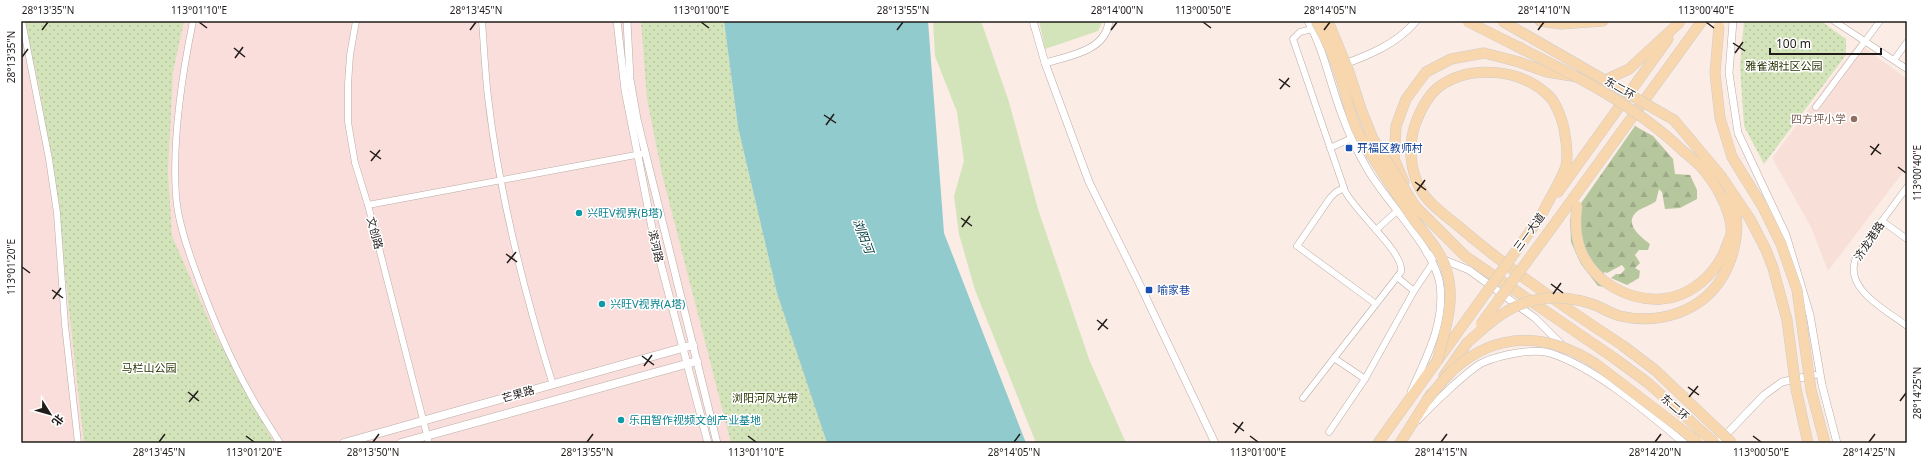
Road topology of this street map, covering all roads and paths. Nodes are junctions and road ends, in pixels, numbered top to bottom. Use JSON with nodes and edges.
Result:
{"nodes":[{"id":1,"x":22,"y":21,"type":"edge"},
{"id":2,"x":193,"y":21,"type":"edge"},
{"id":3,"x":356,"y":21,"type":"edge"},
{"id":4,"x":482,"y":21,"type":"edge"},
{"id":5,"x":617,"y":21,"type":"edge"},
{"id":6,"x":627,"y":21,"type":"edge"},
{"id":7,"x":1033,"y":21,"type":"edge"},
{"id":8,"x":1110,"y":21,"type":"edge"},
{"id":9,"x":1308,"y":21,"type":"edge"},
{"id":10,"x":1328,"y":21,"type":"edge"},
{"id":11,"x":1416,"y":21,"type":"edge"},
{"id":12,"x":1467,"y":21,"type":"edge"},
{"id":13,"x":1502,"y":21,"type":"edge"},
{"id":14,"x":1540,"y":21,"type":"edge"},
{"id":15,"x":1603,"y":21,"type":"edge"},
{"id":16,"x":1702,"y":21,"type":"edge"},
{"id":17,"x":1733,"y":21,"type":"edge"},
{"id":18,"x":1834,"y":21,"type":"edge"},
{"id":19,"x":1880,"y":21,"type":"edge"},
{"id":20,"x":1680,"y":22,"type":"edge"},
{"id":21,"x":1719,"y":24,"type":"edge"},
{"id":22,"x":1314,"y":25,"type":"edge"},
{"id":23,"x":1866,"y":41,"type":"junction"},
{"id":24,"x":1907,"y":42,"type":"edge"},
{"id":25,"x":1894,"y":60,"type":"junction"},
{"id":26,"x":1045,"y":63,"type":"junction"},
{"id":27,"x":1907,"y":69,"type":"edge"},
{"id":28,"x":1327,"y":70,"type":"junction"},
{"id":29,"x":1816,"y":107,"type":"dead end"},
{"id":30,"x":1352,"y":138,"type":"junction"},
{"id":31,"x":1330,"y":148,"type":"junction"},
{"id":32,"x":1607,"y":152,"type":"junction"},
{"id":33,"x":646,"y":153,"type":"junction"},
{"id":34,"x":638,"y":155,"type":"junction"},
{"id":35,"x":1721,"y":176,"type":"junction"},
{"id":36,"x":501,"y":180,"type":"junction"},
{"id":37,"x":1907,"y":187,"type":"edge"},
{"id":38,"x":1344,"y":188,"type":"junction"},
{"id":39,"x":368,"y":205,"type":"junction"},
{"id":40,"x":1415,"y":206,"type":"junction"},
{"id":41,"x":1397,"y":211,"type":"junction"},
{"id":42,"x":1541,"y":216,"type":"junction"},
{"id":43,"x":1882,"y":221,"type":"junction"},
{"id":44,"x":1376,"y":230,"type":"junction"},
{"id":45,"x":1906,"y":236,"type":"edge"},
{"id":46,"x":1427,"y":253,"type":"junction"},
{"id":47,"x":1432,"y":264,"type":"junction"},
{"id":48,"x":1397,"y":277,"type":"junction"},
{"id":49,"x":1414,"y":291,"type":"junction"},
{"id":50,"x":1376,"y":304,"type":"junction"},
{"id":51,"x":1907,"y":326,"type":"edge"},
{"id":52,"x":1467,"y":343,"type":"junction"},
{"id":53,"x":693,"y":346,"type":"junction"},
{"id":54,"x":682,"y":348,"type":"junction"},
{"id":55,"x":1334,"y":358,"type":"junction"},
{"id":56,"x":697,"y":362,"type":"junction"},
{"id":57,"x":1437,"y":362,"type":"junction"},
{"id":58,"x":686,"y":364,"type":"junction"},
{"id":59,"x":1582,"y":367,"type":"junction"},
{"id":60,"x":1820,"y":373,"type":"junction"},
{"id":61,"x":1365,"y":379,"type":"junction"},
{"id":62,"x":553,"y":385,"type":"junction"},
{"id":63,"x":1303,"y":398,"type":"dead end"},
{"id":64,"x":1427,"y":400,"type":"junction"},
{"id":65,"x":1405,"y":407,"type":"junction"},
{"id":66,"x":424,"y":420,"type":"junction"},
{"id":67,"x":1329,"y":432,"type":"dead end"},
{"id":68,"x":1408,"y":432,"type":"junction"},
{"id":69,"x":428,"y":439,"type":"edge"},
{"id":70,"x":1698,"y":442,"type":"edge"},
{"id":71,"x":78,"y":443,"type":"edge"},
{"id":72,"x":280,"y":443,"type":"edge"},
{"id":73,"x":344,"y":443,"type":"edge"},
{"id":74,"x":401,"y":443,"type":"edge"},
{"id":75,"x":708,"y":443,"type":"edge"},
{"id":76,"x":717,"y":443,"type":"edge"},
{"id":77,"x":1215,"y":443,"type":"edge"},
{"id":78,"x":1378,"y":443,"type":"edge"},
{"id":79,"x":1400,"y":443,"type":"edge"},
{"id":80,"x":1684,"y":443,"type":"edge"},
{"id":81,"x":1716,"y":443,"type":"edge"},
{"id":82,"x":1732,"y":443,"type":"edge"},
{"id":83,"x":1808,"y":443,"type":"edge"},
{"id":84,"x":1825,"y":443,"type":"edge"},
{"id":85,"x":1837,"y":443,"type":"edge"}],
"edges":[{"from":1,"to":71,"type":"street"},
{"from":2,"to":72,"type":"street"},
{"from":3,"to":39,"type":"street","name":"文创路"},
{"from":4,"to":36,"type":"street"},
{"from":5,"to":34,"type":"street","name":"滨河路"},
{"from":6,"to":33,"type":"street","name":"滨河路"},
{"from":7,"to":26,"type":"street"},
{"from":8,"to":26,"type":"street"},
{"from":9,"to":22,"type":"street"},
{"from":10,"to":40,"type":"highway","bridge":true},
{"from":11,"to":28,"type":"street"},
{"from":12,"to":32,"type":"highway","bridge":true},
{"from":13,"to":35,"type":"highway","name":"东二环","bridge":true},
{"from":14,"to":15,"type":"highway"},
{"from":16,"to":32,"type":"highway","name":"三一大道"},
{"from":17,"to":60,"type":"street"},
{"from":18,"to":23,"type":"street"},
{"from":19,"to":23,"type":"street"},
{"from":20,"to":40,"type":"highway","bridge":true},
{"from":20,"to":42,"type":"highway","name":"三一大道"},
{"from":21,"to":84,"type":"highway","bridge":true},
{"from":22,"to":28,"type":"street"},
{"from":22,"to":31,"type":"street"},
{"from":22,"to":57,"type":"highway","bridge":true},
{"from":23,"to":25,"type":"street"},
{"from":23,"to":29,"type":"street"},
{"from":24,"to":25,"type":"street"},
{"from":25,"to":27,"type":"street"},
{"from":26,"to":77,"type":"street"},
{"from":28,"to":30,"type":"street"},
{"from":30,"to":31,"type":"street"},
{"from":30,"to":41,"type":"street"},
{"from":31,"to":38,"type":"street"},
{"from":32,"to":52,"type":"highway","name":"三一大道","bridge":true},
{"from":33,"to":34,"type":"street"},
{"from":33,"to":53,"type":"street","name":"滨河路"},
{"from":34,"to":36,"type":"street"},
{"from":34,"to":54,"type":"street","name":"滨河路"},
{"from":35,"to":52,"type":"highway","bridge":true},
{"from":35,"to":83,"type":"highway","bridge":true},
{"from":36,"to":39,"type":"street"},
{"from":36,"to":62,"type":"street"},
{"from":37,"to":43,"type":"street","name":"济龙港路"},
{"from":38,"to":44,"type":"street"},
{"from":38,"to":50,"type":"street"},
{"from":39,"to":66,"type":"street","name":"文创路"},
{"from":40,"to":81,"type":"highway","name":"东二环","bridge":true},
{"from":41,"to":44,"type":"street"},
{"from":41,"to":46,"type":"street"},
{"from":42,"to":57,"type":"highway","name":"三一大道","bridge":true},
{"from":42,"to":82,"type":"highway","bridge":true},
{"from":43,"to":45,"type":"street"},
{"from":43,"to":51,"type":"street","name":"济龙港路"},
{"from":44,"to":48,"type":"street"},
{"from":46,"to":47,"type":"street"},
{"from":46,"to":59,"type":"street"},
{"from":47,"to":49,"type":"street"},
{"from":47,"to":65,"type":"street"},
{"from":48,"to":49,"type":"street"},
{"from":48,"to":50,"type":"street"},
{"from":49,"to":61,"type":"street"},
{"from":50,"to":55,"type":"street"},
{"from":52,"to":64,"type":"highway","name":"三一大道","bridge":true},
{"from":53,"to":54,"type":"main road","name":"芒果路"},
{"from":53,"to":56,"type":"street","name":"滨河路"},
{"from":54,"to":58,"type":"street","name":"滨河路"},
{"from":54,"to":62,"type":"main road","name":"芒果路"},
{"from":55,"to":61,"type":"street"},
{"from":55,"to":63,"type":"street"},
{"from":56,"to":58,"type":"main road","name":"芒果路"},
{"from":56,"to":76,"type":"street","name":"滨河路"},
{"from":57,"to":65,"type":"highway","name":"三一大道"},
{"from":58,"to":69,"type":"main road","name":"芒果路"},
{"from":58,"to":75,"type":"street","name":"滨河路"},
{"from":59,"to":68,"type":"street"},
{"from":59,"to":80,"type":"street"},
{"from":60,"to":81,"type":"street"},
{"from":60,"to":85,"type":"street"},
{"from":61,"to":67,"type":"street"},
{"from":62,"to":66,"type":"main road","name":"芒果路"},
{"from":64,"to":68,"type":"highway","name":"三一大道"},
{"from":64,"to":70,"type":"highway","bridge":true},
{"from":65,"to":78,"type":"highway","name":"三一大道"},
{"from":66,"to":69,"type":"street","name":"文创路"},
{"from":66,"to":73,"type":"main road","name":"芒果路"},
{"from":68,"to":79,"type":"highway","name":"三一大道"},
{"from":69,"to":74,"type":"main road","name":"芒果路"}]}
